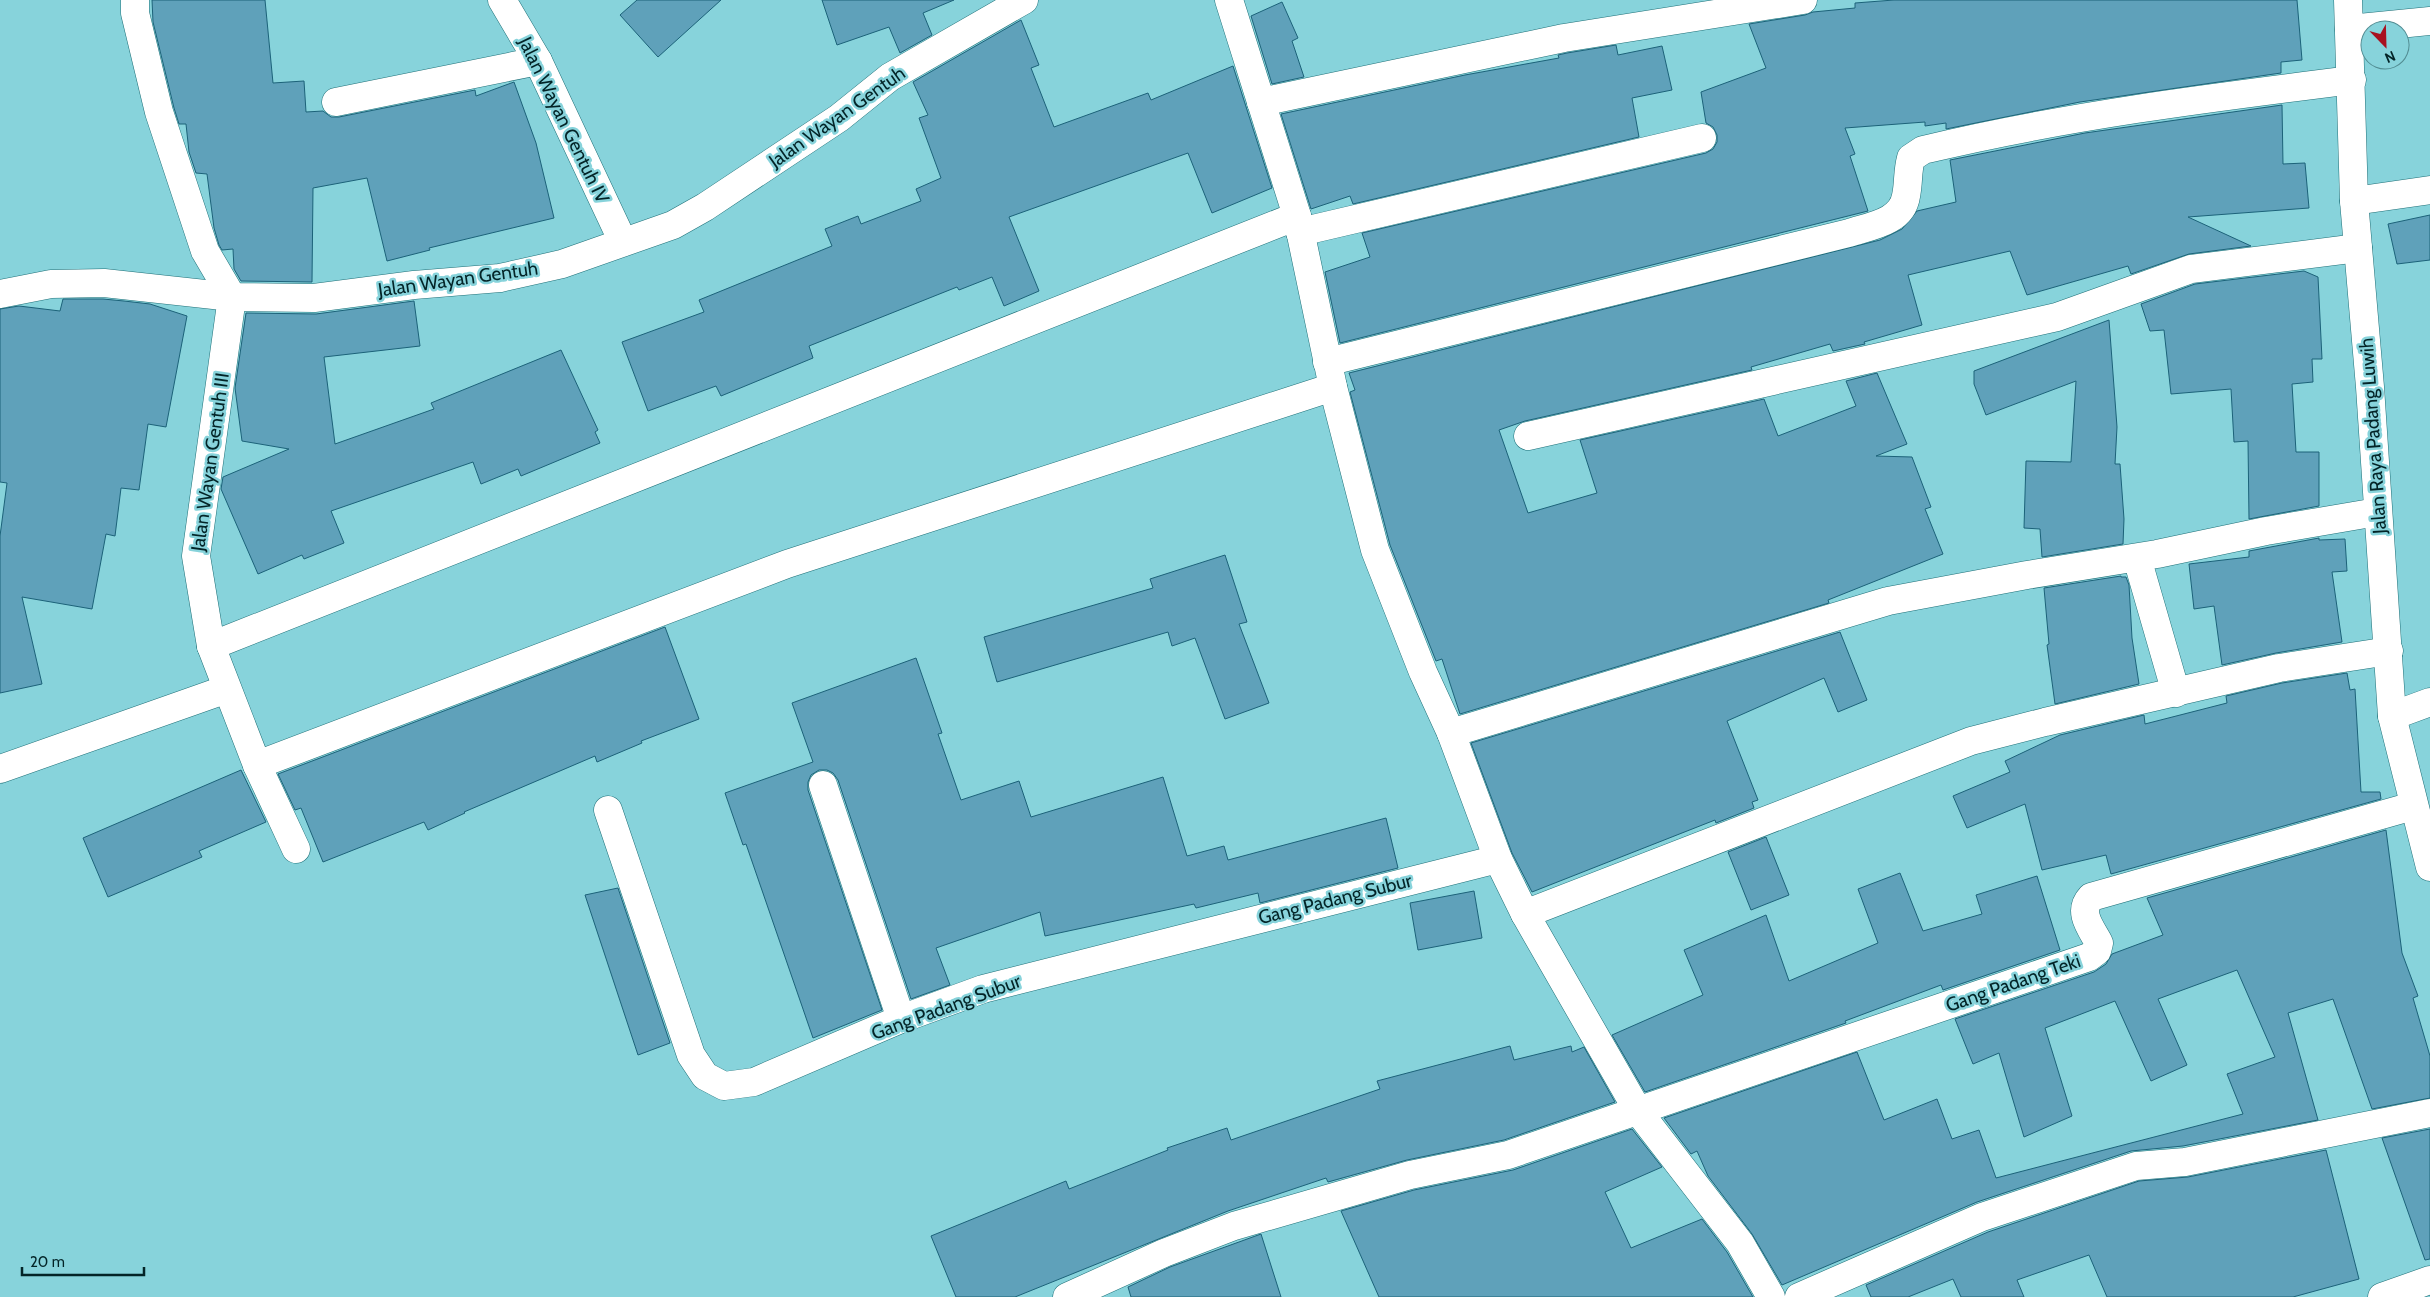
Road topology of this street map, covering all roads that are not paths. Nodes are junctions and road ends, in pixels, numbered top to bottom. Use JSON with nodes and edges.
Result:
{"nodes":[{"id":1,"x":134,"y":0,"type":"edge"},
{"id":2,"x":502,"y":0,"type":"edge"},
{"id":3,"x":1024,"y":0,"type":"edge"},
{"id":4,"x":1229,"y":0,"type":"edge"},
{"id":5,"x":1803,"y":0,"type":"edge"},
{"id":6,"x":2348,"y":0,"type":"edge"},
{"id":7,"x":2430,"y":21,"type":"edge"},
{"id":8,"x":2349,"y":29,"type":"junction"},
{"id":9,"x":538,"y":60,"type":"junction"},
{"id":10,"x":2352,"y":80,"type":"junction"},
{"id":11,"x":336,"y":102,"type":"dead end"},
{"id":12,"x":1261,"y":102,"type":"junction"},
{"id":13,"x":1702,"y":138,"type":"dead end"},
{"id":14,"x":2430,"y":190,"type":"edge"},
{"id":15,"x":2354,"y":201,"type":"junction"},
{"id":16,"x":1298,"y":224,"type":"junction"},
{"id":17,"x":623,"y":242,"type":"junction"},
{"id":18,"x":2358,"y":248,"type":"junction"},
{"id":19,"x":0,"y":294,"type":"edge"},
{"id":20,"x":232,"y":297,"type":"junction"},
{"id":21,"x":1330,"y":375,"type":"junction"},
{"id":22,"x":1528,"y":436,"type":"dead end"},
{"id":23,"x":2377,"y":512,"type":"junction"},
{"id":24,"x":2137,"y":558,"type":"junction"},
{"id":25,"x":211,"y":646,"type":"junction"},
{"id":26,"x":2389,"y":651,"type":"junction"},
{"id":27,"x":227,"y":689,"type":"junction"},
{"id":28,"x":2176,"y":693,"type":"junction"},
{"id":29,"x":2430,"y":702,"type":"edge"},
{"id":30,"x":2392,"y":716,"type":"junction"},
{"id":31,"x":1452,"y":733,"type":"junction"},
{"id":32,"x":257,"y":764,"type":"junction"},
{"id":33,"x":0,"y":769,"type":"edge"},
{"id":34,"x":823,"y":785,"type":"dead end"},
{"id":35,"x":2413,"y":806,"type":"junction"},
{"id":36,"x":608,"y":810,"type":"dead end"},
{"id":37,"x":296,"y":849,"type":"dead end"},
{"id":38,"x":1498,"y":858,"type":"junction"},
{"id":39,"x":2430,"y":867,"type":"edge"},
{"id":40,"x":1524,"y":914,"type":"junction"},
{"id":41,"x":901,"y":1020,"type":"junction"},
{"id":42,"x":1638,"y":1111,"type":"junction"},
{"id":43,"x":2430,"y":1113,"type":"edge"},
{"id":44,"x":2430,"y":1280,"type":"edge"},
{"id":45,"x":1067,"y":1297,"type":"edge"},
{"id":46,"x":1771,"y":1297,"type":"edge"},
{"id":47,"x":1799,"y":1297,"type":"edge"},
{"id":48,"x":2382,"y":1297,"type":"edge"}],
"edges":[{"from":1,"to":20,"type":"street"},
{"from":2,"to":9,"type":"street","name":"Jalan Wayan Gentuh IV"},
{"from":3,"to":17,"type":"street","name":"Jalan Wayan Gentuh"},
{"from":4,"to":12,"type":"street"},
{"from":5,"to":12,"type":"street"},
{"from":6,"to":8,"type":"street","name":"Jalan Raya Padang Luwih"},
{"from":7,"to":8,"type":"street"},
{"from":8,"to":10,"type":"street","name":"Jalan Raya Padang Luwih"},
{"from":9,"to":11,"type":"street"},
{"from":9,"to":17,"type":"street","name":"Jalan Wayan Gentuh IV"},
{"from":10,"to":15,"type":"street","name":"Jalan Raya Padang Luwih"},
{"from":10,"to":21,"type":"street"},
{"from":12,"to":16,"type":"street"},
{"from":13,"to":16,"type":"street"},
{"from":14,"to":15,"type":"street"},
{"from":15,"to":18,"type":"street","name":"Jalan Raya Padang Luwih"},
{"from":16,"to":21,"type":"street"},
{"from":16,"to":25,"type":"street"},
{"from":17,"to":20,"type":"street","name":"Jalan Wayan Gentuh"},
{"from":18,"to":22,"type":"street"},
{"from":18,"to":23,"type":"street","name":"Jalan Raya Padang Luwih"},
{"from":19,"to":20,"type":"street","name":"Jalan Wayan Gentuh"},
{"from":20,"to":25,"type":"street","name":"Jalan Wayan Gentuh III"},
{"from":21,"to":31,"type":"street"},
{"from":21,"to":32,"type":"street"},
{"from":23,"to":24,"type":"street"},
{"from":23,"to":26,"type":"street","name":"Jalan Raya Padang Luwih"},
{"from":24,"to":28,"type":"street"},
{"from":24,"to":31,"type":"street"},
{"from":25,"to":27,"type":"street","name":"Jalan Wayan Gentuh III"},
{"from":26,"to":28,"type":"street"},
{"from":26,"to":30,"type":"street","name":"Jalan Raya Padang Luwih"},
{"from":27,"to":32,"type":"street","name":"Jalan Wayan Gentuh III"},
{"from":27,"to":33,"type":"street"},
{"from":28,"to":40,"type":"street"},
{"from":29,"to":30,"type":"street"},
{"from":30,"to":35,"type":"street","name":"Jalan Raya Padang Luwih"},
{"from":31,"to":38,"type":"street"},
{"from":32,"to":37,"type":"street","name":"Jalan Wayan Gentuh III"},
{"from":34,"to":41,"type":"street"},
{"from":35,"to":39,"type":"street","name":"Jalan Raya Padang Luwih"},
{"from":35,"to":42,"type":"street","name":"Gang Padang Teki"},
{"from":36,"to":41,"type":"street","name":"Gang Padang Subur"},
{"from":38,"to":40,"type":"street"},
{"from":38,"to":41,"type":"street","name":"Gang Padang Subur"},
{"from":40,"to":42,"type":"street"},
{"from":42,"to":45,"type":"street"},
{"from":42,"to":46,"type":"street"},
{"from":43,"to":47,"type":"street"},
{"from":44,"to":48,"type":"street"}]}
